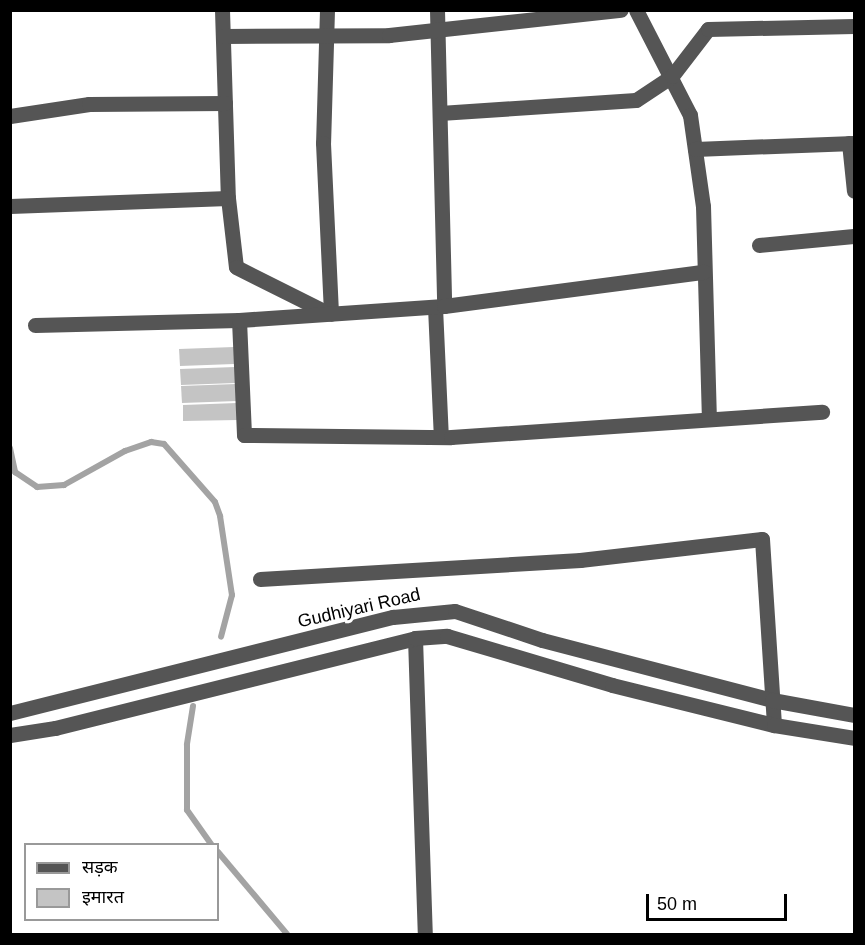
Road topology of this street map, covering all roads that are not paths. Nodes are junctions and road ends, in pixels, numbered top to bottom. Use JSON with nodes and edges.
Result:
{"nodes":[{"id":1,"x":222,"y":10,"type":"edge"},
{"id":2,"x":327,"y":10,"type":"edge"},
{"id":3,"x":437,"y":10,"type":"edge"},
{"id":4,"x":621,"y":10,"type":"edge"},
{"id":5,"x":636,"y":10,"type":"edge"},
{"id":6,"x":855,"y":26,"type":"edge"},
{"id":7,"x":437,"y":30,"type":"junction"},
{"id":8,"x":326,"y":35,"type":"junction"},
{"id":9,"x":223,"y":36,"type":"junction"},
{"id":10,"x":672,"y":76,"type":"junction"},
{"id":11,"x":225,"y":103,"type":"junction"},
{"id":12,"x":440,"y":113,"type":"junction"},
{"id":13,"x":10,"y":116,"type":"edge"},
{"id":14,"x":852,"y":143,"type":"edge"},
{"id":15,"x":695,"y":149,"type":"junction"},
{"id":16,"x":855,"y":191,"type":"edge"},
{"id":17,"x":228,"y":198,"type":"junction"},
{"id":18,"x":10,"y":206,"type":"edge"},
{"id":19,"x":855,"y":236,"type":"edge"},
{"id":20,"x":759,"y":245,"type":"dead end"},
{"id":21,"x":704,"y":272,"type":"junction"},
{"id":22,"x":440,"y":306,"type":"junction"},
{"id":23,"x":331,"y":314,"type":"junction"},
{"id":24,"x":239,"y":320,"type":"junction"},
{"id":25,"x":35,"y":325,"type":"dead end"},
{"id":26,"x":822,"y":412,"type":"dead end"},
{"id":27,"x":709,"y":418,"type":"junction"},
{"id":28,"x":441,"y":437,"type":"junction"},
{"id":29,"x":260,"y":579,"type":"dead end"},
{"id":30,"x":415,"y":638,"type":"junction"},
{"id":31,"x":772,"y":700,"type":"junction"},
{"id":32,"x":10,"y":713,"type":"edge"},
{"id":33,"x":855,"y":715,"type":"edge"},
{"id":34,"x":774,"y":725,"type":"junction"},
{"id":35,"x":10,"y":735,"type":"edge"},
{"id":36,"x":855,"y":738,"type":"edge"},
{"id":37,"x":425,"y":934,"type":"edge"}],
"edges":[{"from":1,"to":9,"type":"street"},
{"from":2,"to":8,"type":"street"},
{"from":3,"to":7,"type":"street"},
{"from":4,"to":7,"type":"street"},
{"from":5,"to":10,"type":"street"},
{"from":6,"to":10,"type":"street"},
{"from":7,"to":8,"type":"street"},
{"from":7,"to":12,"type":"street"},
{"from":8,"to":9,"type":"street"},
{"from":8,"to":23,"type":"street"},
{"from":9,"to":11,"type":"street"},
{"from":10,"to":12,"type":"street"},
{"from":10,"to":15,"type":"street"},
{"from":11,"to":13,"type":"street"},
{"from":11,"to":17,"type":"street"},
{"from":12,"to":22,"type":"street"},
{"from":14,"to":15,"type":"street"},
{"from":14,"to":16,"type":"street"},
{"from":15,"to":21,"type":"street"},
{"from":17,"to":18,"type":"street"},
{"from":17,"to":23,"type":"street"},
{"from":19,"to":20,"type":"street"},
{"from":21,"to":22,"type":"street"},
{"from":21,"to":27,"type":"street"},
{"from":22,"to":23,"type":"street"},
{"from":22,"to":28,"type":"street"},
{"from":23,"to":24,"type":"street"},
{"from":24,"to":25,"type":"street"},
{"from":24,"to":28,"type":"street"},
{"from":26,"to":27,"type":"street"},
{"from":27,"to":28,"type":"street"},
{"from":29,"to":31,"type":"street"},
{"from":30,"to":34,"type":"street"},
{"from":30,"to":35,"type":"street"},
{"from":30,"to":37,"type":"street"},
{"from":31,"to":32,"type":"street","name":"Gudhiyari Road"},
{"from":31,"to":33,"type":"street","name":"Gudhiyari Road"},
{"from":31,"to":34,"type":"street"},
{"from":34,"to":36,"type":"street"}]}
